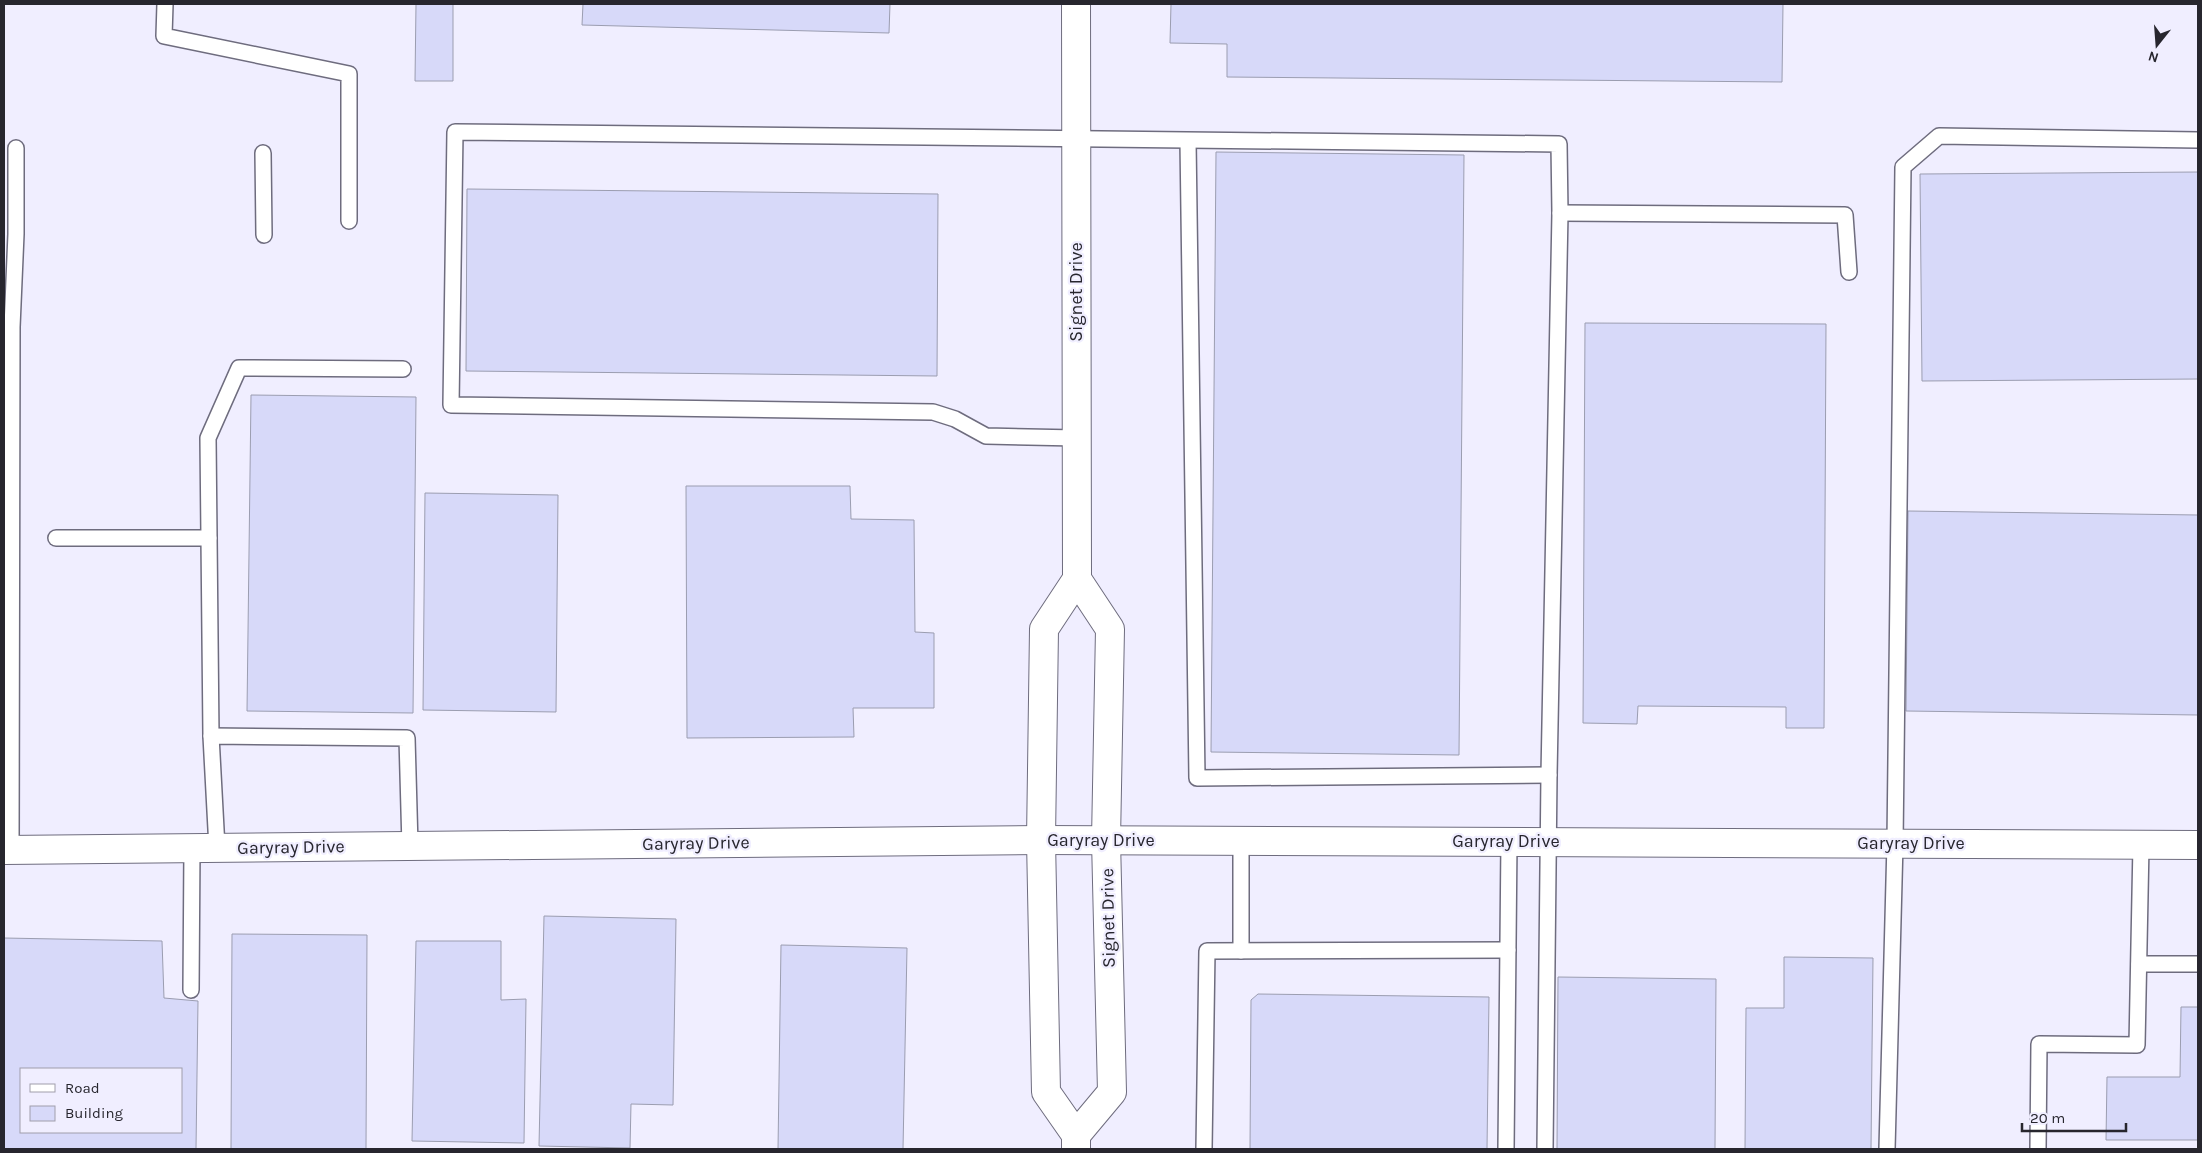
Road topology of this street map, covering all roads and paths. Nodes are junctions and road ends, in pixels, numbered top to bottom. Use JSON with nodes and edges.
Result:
{"nodes":[{"id":1,"x":165,"y":4,"type":"edge"},
{"id":2,"x":1076,"y":4,"type":"edge"},
{"id":3,"x":1076,"y":140,"type":"junction"},
{"id":4,"x":2198,"y":140,"type":"edge"},
{"id":5,"x":1188,"y":141,"type":"junction"},
{"id":6,"x":16,"y":148,"type":"dead end"},
{"id":7,"x":263,"y":153,"type":"dead end"},
{"id":8,"x":1560,"y":214,"type":"junction"},
{"id":9,"x":349,"y":221,"type":"dead end"},
{"id":10,"x":264,"y":235,"type":"dead end"},
{"id":11,"x":1849,"y":272,"type":"dead end"},
{"id":12,"x":8,"y":327,"type":"edge"},
{"id":13,"x":404,"y":369,"type":"dead end"},
{"id":14,"x":8,"y":436,"type":"edge"},
{"id":15,"x":1077,"y":438,"type":"junction"},
{"id":16,"x":56,"y":538,"type":"dead end"},
{"id":17,"x":209,"y":538,"type":"junction"},
{"id":18,"x":1077,"y":579,"type":"junction"},
{"id":19,"x":211,"y":736,"type":"junction"},
{"id":20,"x":1549,"y":776,"type":"junction"},
{"id":21,"x":1041,"y":840,"type":"junction"},
{"id":22,"x":1106,"y":840,"type":"junction"},
{"id":23,"x":1241,"y":840,"type":"junction"},
{"id":24,"x":1509,"y":841,"type":"junction"},
{"id":25,"x":1550,"y":842,"type":"junction"},
{"id":26,"x":1895,"y":843,"type":"junction"},
{"id":27,"x":2141,"y":845,"type":"junction"},
{"id":28,"x":2198,"y":845,"type":"edge"},
{"id":29,"x":410,"y":846,"type":"junction"},
{"id":30,"x":204,"y":848,"type":"junction"},
{"id":31,"x":7,"y":850,"type":"edge"},
{"id":32,"x":1508,"y":950,"type":"junction"},
{"id":33,"x":1241,"y":952,"type":"junction"},
{"id":34,"x":2139,"y":964,"type":"junction"},
{"id":35,"x":2198,"y":964,"type":"edge"},
{"id":36,"x":191,"y":990,"type":"dead end"},
{"id":37,"x":1076,"y":1142,"type":"edge"},
{"id":38,"x":1204,"y":1149,"type":"edge"},
{"id":39,"x":1506,"y":1149,"type":"edge"},
{"id":40,"x":1545,"y":1149,"type":"edge"},
{"id":41,"x":1887,"y":1149,"type":"edge"},
{"id":42,"x":2038,"y":1149,"type":"edge"}],
"edges":[{"from":1,"to":9,"type":"lane"},
{"from":2,"to":3,"type":"street","name":"Signet Drive"},
{"from":3,"to":5,"type":"lane"},
{"from":3,"to":15,"type":"street","name":"Signet Drive"},
{"from":3,"to":15,"type":"lane"},
{"from":4,"to":26,"type":"lane"},
{"from":5,"to":8,"type":"lane"},
{"from":5,"to":20,"type":"lane"},
{"from":6,"to":12,"type":"lane"},
{"from":7,"to":10,"type":"lane"},
{"from":8,"to":11,"type":"lane"},
{"from":8,"to":20,"type":"lane"},
{"from":12,"to":14,"type":"lane"},
{"from":13,"to":17,"type":"lane"},
{"from":14,"to":31,"type":"lane"},
{"from":15,"to":18,"type":"street","name":"Signet Drive"},
{"from":16,"to":17,"type":"lane"},
{"from":17,"to":19,"type":"lane"},
{"from":18,"to":21,"type":"street","name":"Signet Drive"},
{"from":18,"to":22,"type":"street","name":"Signet Drive"},
{"from":19,"to":29,"type":"lane"},
{"from":19,"to":30,"type":"lane"},
{"from":20,"to":25,"type":"lane"},
{"from":21,"to":22,"type":"street","name":"Garyray Drive"},
{"from":21,"to":29,"type":"street","name":"Garyray Drive"},
{"from":21,"to":37,"type":"street","name":"Signet Drive"},
{"from":22,"to":23,"type":"street","name":"Garyray Drive"},
{"from":22,"to":37,"type":"street","name":"Signet Drive"},
{"from":23,"to":24,"type":"street","name":"Garyray Drive"},
{"from":23,"to":33,"type":"lane"},
{"from":24,"to":25,"type":"street","name":"Garyray Drive"},
{"from":24,"to":32,"type":"lane"},
{"from":25,"to":26,"type":"street","name":"Garyray Drive"},
{"from":25,"to":40,"type":"lane"},
{"from":26,"to":27,"type":"street","name":"Garyray Drive"},
{"from":26,"to":41,"type":"lane"},
{"from":27,"to":28,"type":"street","name":"Garyray Drive"},
{"from":27,"to":34,"type":"lane"},
{"from":29,"to":30,"type":"street","name":"Garyray Drive"},
{"from":30,"to":31,"type":"street","name":"Garyray Drive"},
{"from":30,"to":36,"type":"lane"},
{"from":32,"to":33,"type":"lane"},
{"from":32,"to":39,"type":"lane"},
{"from":33,"to":38,"type":"lane"},
{"from":34,"to":35,"type":"lane"},
{"from":34,"to":42,"type":"lane"}]}
